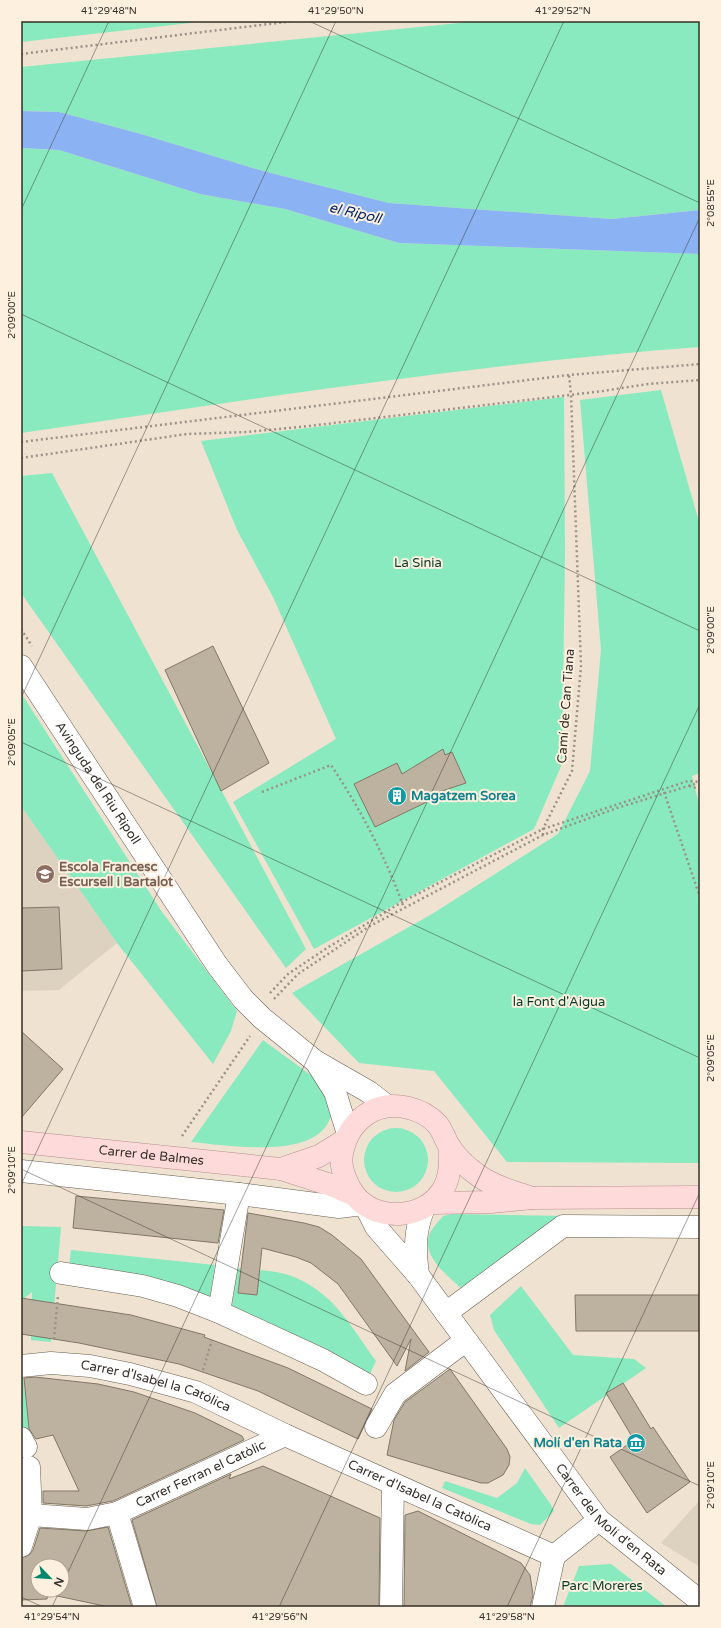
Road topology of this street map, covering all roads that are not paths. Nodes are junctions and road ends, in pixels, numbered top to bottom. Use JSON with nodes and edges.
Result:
{"nodes":[{"id":1,"x":21,"y":666,"type":"edge"},
{"id":2,"x":315,"y":1061,"type":"junction"},
{"id":3,"x":387,"y":1106,"type":"junction"},
{"id":4,"x":346,"y":1137,"type":"junction"},
{"id":5,"x":21,"y":1142,"type":"edge"},
{"id":6,"x":450,"y":1147,"type":"junction"},
{"id":7,"x":281,"y":1169,"type":"junction"},
{"id":8,"x":21,"y":1170,"type":"edge"},
{"id":9,"x":239,"y":1194,"type":"junction"},
{"id":10,"x":700,"y":1197,"type":"edge"},
{"id":11,"x":532,"y":1198,"type":"junction"},
{"id":12,"x":360,"y":1201,"type":"junction"},
{"id":13,"x":429,"y":1205,"type":"junction"},
{"id":14,"x":700,"y":1227,"type":"edge"},
{"id":15,"x":418,"y":1275,"type":"junction"},
{"id":16,"x":60,"y":1281,"type":"road end"},
{"id":17,"x":219,"y":1312,"type":"junction"},
{"id":18,"x":446,"y":1313,"type":"junction"},
{"id":19,"x":465,"y":1341,"type":"junction"},
{"id":20,"x":21,"y":1366,"type":"edge"},
{"id":21,"x":366,"y":1384,"type":"dead end"},
{"id":22,"x":376,"y":1427,"type":"dead end"},
{"id":23,"x":284,"y":1435,"type":"junction"},
{"id":24,"x":25,"y":1451,"type":"edge"},
{"id":25,"x":393,"y":1484,"type":"junction"},
{"id":26,"x":117,"y":1513,"type":"junction"},
{"id":27,"x":31,"y":1515,"type":"junction"},
{"id":28,"x":599,"y":1520,"type":"junction"},
{"id":29,"x":21,"y":1546,"type":"edge"},
{"id":30,"x":554,"y":1556,"type":"junction"},
{"id":31,"x":700,"y":1601,"type":"edge"},
{"id":32,"x":145,"y":1607,"type":"edge"},
{"id":33,"x":391,"y":1607,"type":"edge"},
{"id":34,"x":543,"y":1607,"type":"edge"}],
"edges":[{"from":1,"to":2,"type":"street","name":"Avinguda del Riu Ripoll"},
{"from":2,"to":3,"type":"street","name":"Avinguda del Riu Ripoll"},
{"from":2,"to":4,"type":"street","name":"Avinguda del Riu Ripoll"},
{"from":3,"to":4,"type":"main road"},
{"from":3,"to":6,"type":"main road"},
{"from":4,"to":7,"type":"main road"},
{"from":4,"to":12,"type":"main road"},
{"from":5,"to":7,"type":"main road","name":"Carrer de Balmes"},
{"from":6,"to":11,"type":"main road"},
{"from":6,"to":13,"type":"main road"},
{"from":7,"to":12,"type":"main road"},
{"from":8,"to":9,"type":"street"},
{"from":9,"to":12,"type":"street"},
{"from":9,"to":17,"type":"street"},
{"from":10,"to":11,"type":"main road"},
{"from":11,"to":13,"type":"main road"},
{"from":12,"to":13,"type":"main road"},
{"from":12,"to":15,"type":"street","name":"Carrer del Molí d'en Rata"},
{"from":13,"to":15,"type":"street","name":"Carrer del Molí d'en Rata"},
{"from":14,"to":18,"type":"street"},
{"from":15,"to":18,"type":"street","name":"Carrer del Molí d'en Rata"},
{"from":16,"to":17,"type":"street"},
{"from":17,"to":21,"type":"street"},
{"from":18,"to":19,"type":"street","name":"Carrer del Molí d'en Rata"},
{"from":19,"to":22,"type":"street"},
{"from":19,"to":28,"type":"street","name":"Carrer del Molí d'en Rata"},
{"from":20,"to":23,"type":"street","name":"Carrer d'Isabel la Católica"},
{"from":23,"to":25,"type":"street","name":"Carrer d'Isabel la Catòlica"},
{"from":23,"to":26,"type":"street","name":"Carrer Ferran el Catòlic"},
{"from":24,"to":27,"type":"street"},
{"from":25,"to":30,"type":"street","name":"Carrer d'Isabel la Catòlica"},
{"from":25,"to":33,"type":"street"},
{"from":26,"to":27,"type":"street","name":"Carrer Ferran el Catòlic"},
{"from":26,"to":32,"type":"street"},
{"from":27,"to":29,"type":"street"},
{"from":28,"to":30,"type":"street"},
{"from":28,"to":31,"type":"street","name":"Carrer del Molí d'en Rata"},
{"from":30,"to":34,"type":"street"}]}
